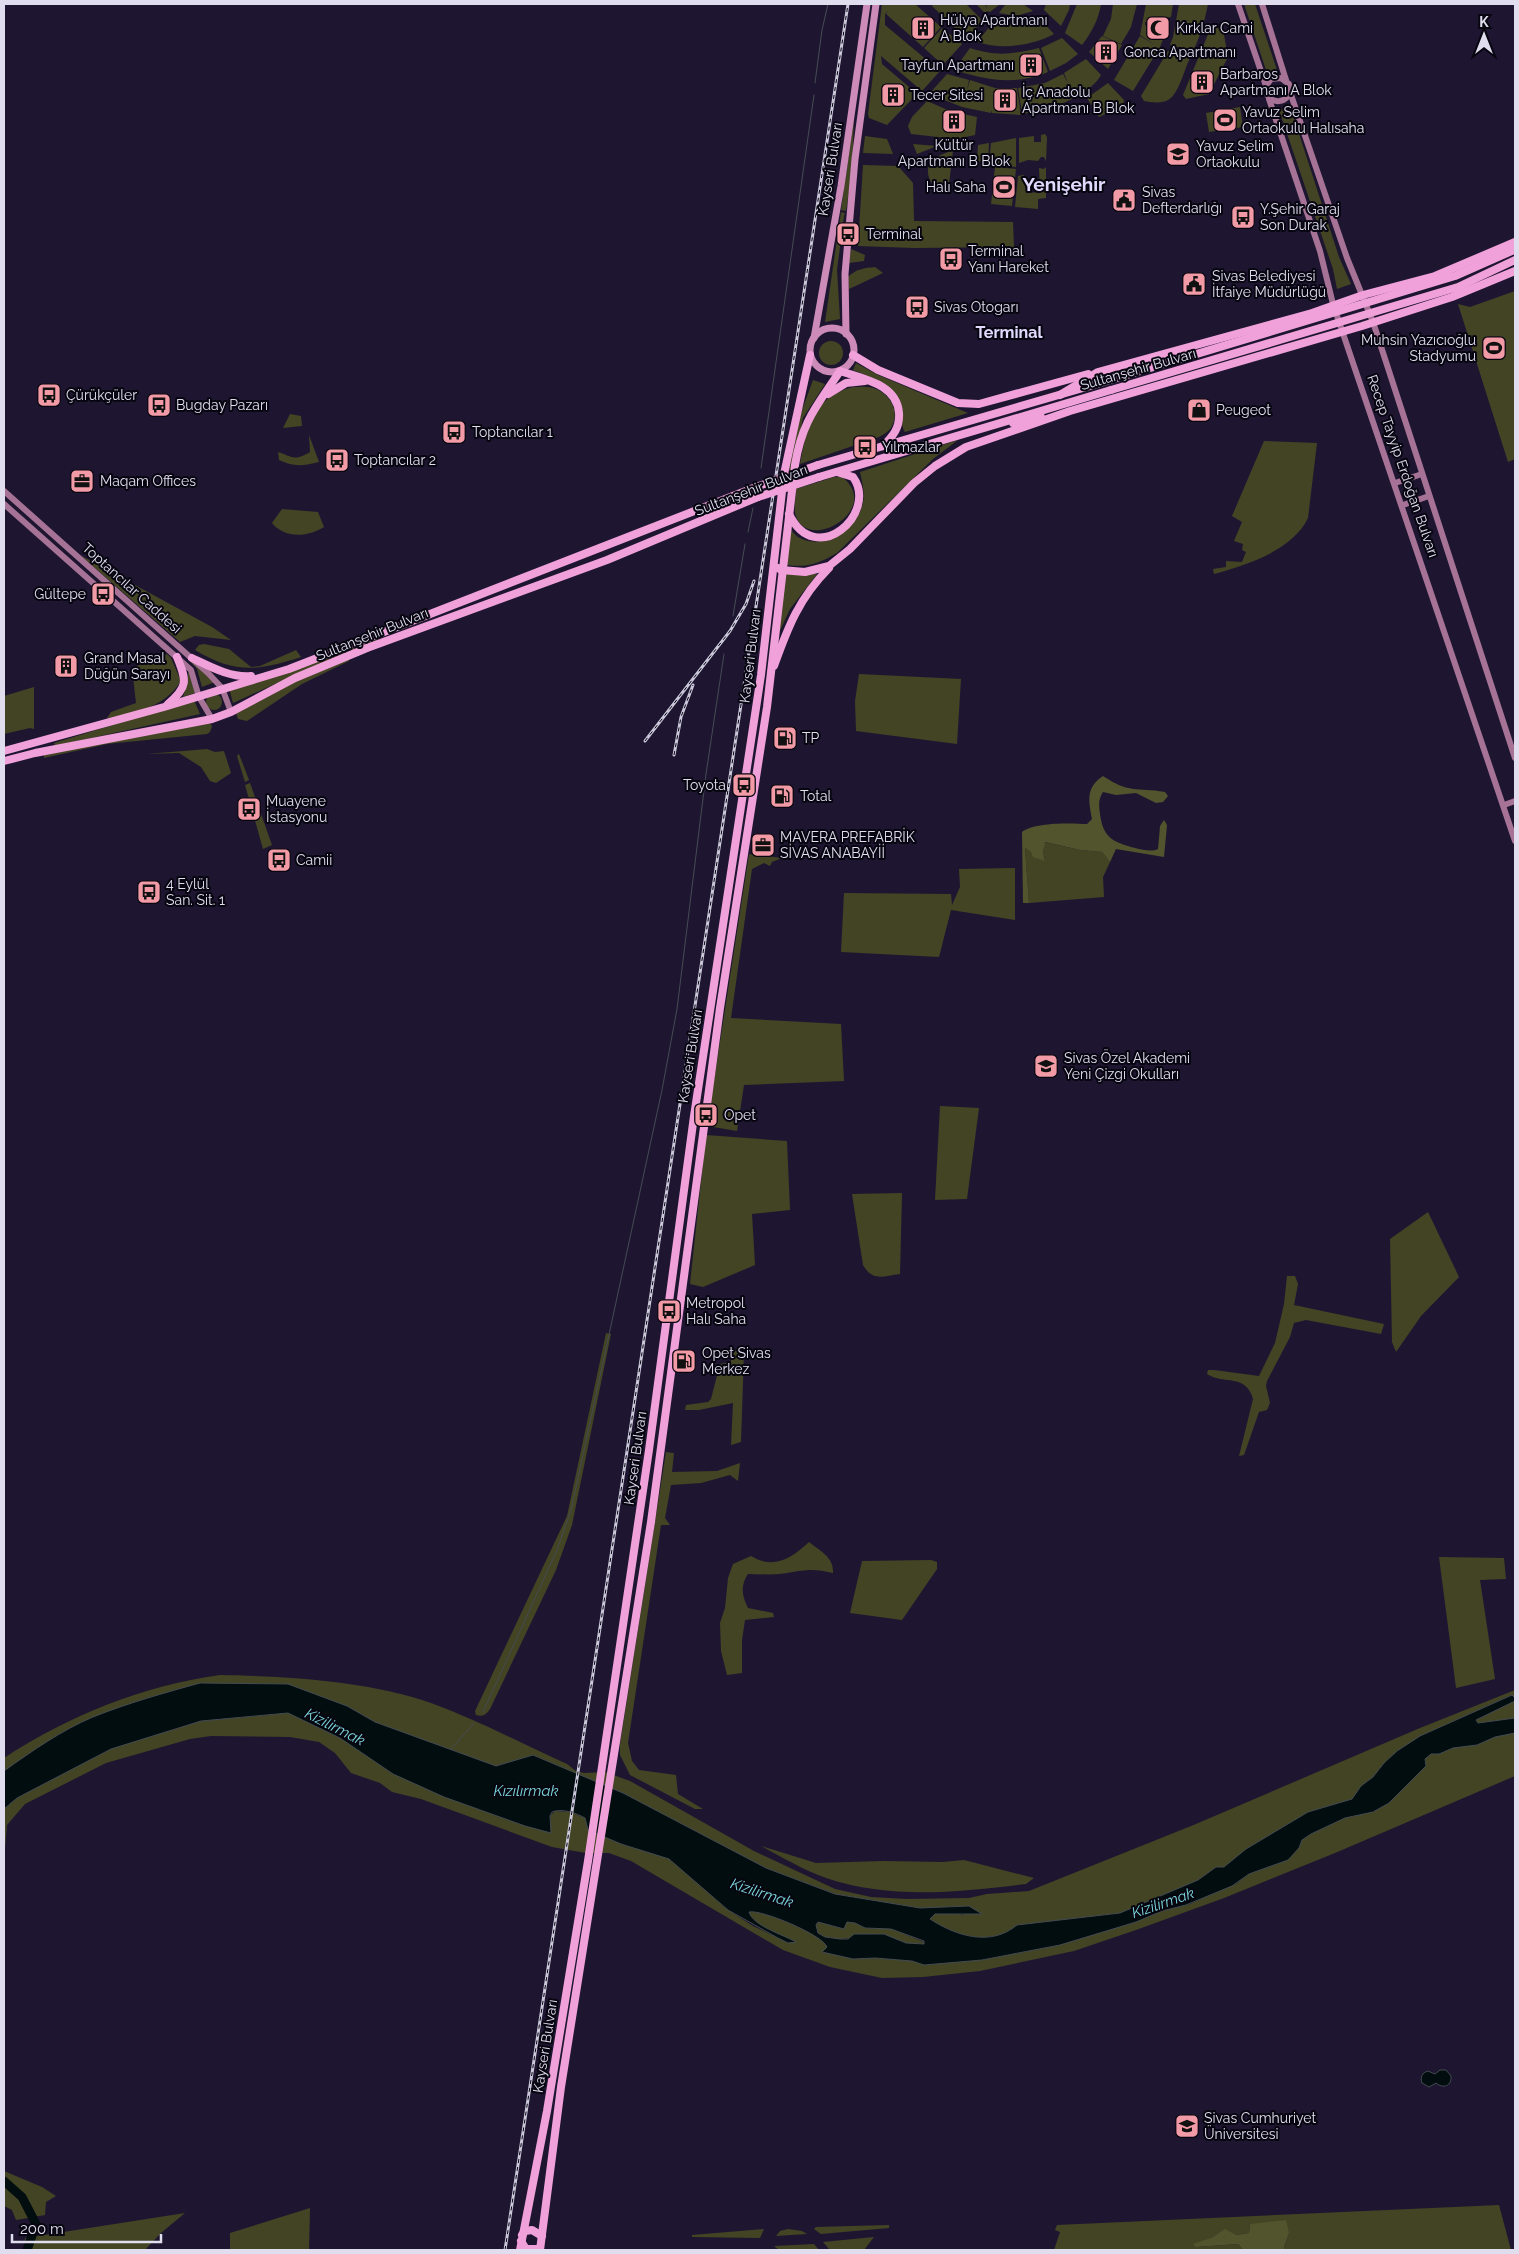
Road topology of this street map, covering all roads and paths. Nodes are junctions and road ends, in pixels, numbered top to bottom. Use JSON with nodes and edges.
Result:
{"nodes":[{"id":1,"x":868,"y":4,"type":"edge"},
{"id":2,"x":876,"y":4,"type":"edge"},
{"id":3,"x":1238,"y":4,"type":"edge"},
{"id":4,"x":1262,"y":4,"type":"edge"},
{"id":5,"x":1286,"y":80,"type":"junction"},
{"id":6,"x":1266,"y":86,"type":"junction"},
{"id":7,"x":1290,"y":92,"type":"junction"},
{"id":8,"x":1269,"y":99,"type":"junction"},
{"id":9,"x":1515,"y":247,"type":"edge"},
{"id":10,"x":1515,"y":260,"type":"edge"},
{"id":11,"x":1515,"y":271,"type":"edge"},
{"id":12,"x":1363,"y":295,"type":"junction"},
{"id":13,"x":1333,"y":304,"type":"junction"},
{"id":14,"x":1373,"y":322,"type":"junction"},
{"id":15,"x":1343,"y":331,"type":"junction"},
{"id":16,"x":846,"y":334,"type":"junction"},
{"id":17,"x":814,"y":338,"type":"junction"},
{"id":18,"x":810,"y":355,"type":"junction"},
{"id":19,"x":853,"y":355,"type":"junction"},
{"id":20,"x":840,"y":371,"type":"junction"},
{"id":21,"x":1098,"y":372,"type":"junction"},
{"id":22,"x":868,"y":381,"type":"junction"},
{"id":23,"x":1060,"y":395,"type":"junction"},
{"id":24,"x":824,"y":396,"type":"junction"},
{"id":25,"x":1070,"y":411,"type":"junction"},
{"id":26,"x":946,"y":439,"type":"junction"},
{"id":27,"x":883,"y":446,"type":"junction"},
{"id":28,"x":835,"y":472,"type":"junction"},
{"id":29,"x":1422,"y":474,"type":"junction"},
{"id":30,"x":1395,"y":483,"type":"junction"},
{"id":31,"x":4,"y":491,"type":"edge"},
{"id":32,"x":1429,"y":496,"type":"junction"},
{"id":33,"x":4,"y":504,"type":"edge"},
{"id":34,"x":1403,"y":505,"type":"junction"},
{"id":35,"x":789,"y":513,"type":"junction"},
{"id":36,"x":835,"y":562,"type":"junction"},
{"id":37,"x":774,"y":566,"type":"junction"},
{"id":38,"x":781,"y":570,"type":"junction"},
{"id":39,"x":177,"y":657,"type":"junction"},
{"id":40,"x":192,"y":658,"type":"junction"},
{"id":41,"x":268,"y":675,"type":"junction"},
{"id":42,"x":770,"y":677,"type":"junction"},
{"id":43,"x":222,"y":688,"type":"junction"},
{"id":44,"x":199,"y":696,"type":"junction"},
{"id":45,"x":164,"y":707,"type":"junction"},
{"id":46,"x":231,"y":712,"type":"junction"},
{"id":47,"x":212,"y":719,"type":"junction"},
{"id":48,"x":4,"y":750,"type":"edge"},
{"id":49,"x":1515,"y":758,"type":"edge"},
{"id":50,"x":4,"y":761,"type":"edge"},
{"id":51,"x":1515,"y":801,"type":"edge"},
{"id":52,"x":1504,"y":805,"type":"junction"},
{"id":53,"x":1513,"y":828,"type":"edge"},
{"id":54,"x":1515,"y":841,"type":"edge"},
{"id":55,"x":542,"y":2236,"type":"junction"},
{"id":56,"x":521,"y":2238,"type":"junction"},
{"id":57,"x":520,"y":2250,"type":"edge"},
{"id":58,"x":540,"y":2250,"type":"edge"}],
"edges":[{"from":1,"to":17,"type":"main road","name":"Kayseri Bulvarı"},
{"from":2,"to":16,"type":"main road","name":"Kayseri Bulvarı"},
{"from":3,"to":6,"type":"street"},
{"from":4,"to":5,"type":"street"},
{"from":5,"to":6,"type":"street"},
{"from":5,"to":7,"type":"street"},
{"from":6,"to":8,"type":"street"},
{"from":7,"to":8,"type":"street"},
{"from":7,"to":12,"type":"street","name":"Recep Tayyip Erdoğan Bulvarı"},
{"from":8,"to":13,"type":"street","name":"Recep Tayyip Erdoğan Bulvarı"},
{"from":9,"to":12,"type":"highway"},
{"from":9,"to":23,"type":"highway","name":"Sultanşehir Bulvarı","bridge":true},
{"from":10,"to":26,"type":"highway","name":"Sultanşehir Bulvarı","bridge":true},
{"from":11,"to":14,"type":"highway"},
{"from":12,"to":13,"type":"highway"},
{"from":12,"to":14,"type":"street","name":"Recep Tayyip Erdoğan Bulvarı"},
{"from":13,"to":15,"type":"street","name":"Recep Tayyip Erdoğan Bulvarı"},
{"from":13,"to":21,"type":"highway"},
{"from":14,"to":15,"type":"highway"},
{"from":14,"to":29,"type":"street","name":"Recep Tayyip Erdoğan Bulvarı"},
{"from":15,"to":25,"type":"highway"},
{"from":15,"to":30,"type":"street","name":"Recep Tayyip Erdoğan Bulvarı"},
{"from":16,"to":17,"type":"main road"},
{"from":16,"to":19,"type":"main road"},
{"from":17,"to":18,"type":"main road"},
{"from":18,"to":20,"type":"main road"},
{"from":18,"to":37,"type":"highway","name":"Kayseri Bulvarı"},
{"from":19,"to":20,"type":"main road"},
{"from":19,"to":21,"type":"highway"},
{"from":20,"to":22,"type":"highway"},
{"from":20,"to":24,"type":"highway","name":"Kayseri Bulvarı"},
{"from":21,"to":23,"type":"highway"},
{"from":22,"to":24,"type":"highway"},
{"from":22,"to":27,"type":"highway"},
{"from":23,"to":27,"type":"highway","name":"Sultanşehir Bulvarı"},
{"from":24,"to":35,"type":"highway","name":"Kayseri Bulvarı"},
{"from":25,"to":26,"type":"highway"},
{"from":25,"to":36,"type":"highway"},
{"from":26,"to":28,"type":"highway","name":"Sultanşehir Bulvarı"},
{"from":27,"to":41,"type":"highway","name":"Sultanşehir Bulvarı","bridge":true},
{"from":28,"to":35,"type":"highway"},
{"from":28,"to":46,"type":"highway","name":"Sultanşehir Bulvarı","bridge":true},
{"from":29,"to":30,"type":"street"},
{"from":29,"to":32,"type":"street","name":"Recep Tayyip Erdoğan Bulvarı"},
{"from":30,"to":34,"type":"street","name":"Recep Tayyip Erdoğan Bulvarı"},
{"from":31,"to":40,"type":"street","name":"Toptancılar Caddesi"},
{"from":32,"to":34,"type":"street"},
{"from":32,"to":49,"type":"street","name":"Recep Tayyip Erdoğan Bulvarı"},
{"from":33,"to":39,"type":"street","name":"Toptancılar Caddesi"},
{"from":34,"to":52,"type":"street","name":"Recep Tayyip Erdoğan Bulvarı"},
{"from":35,"to":38,"type":"highway","name":"Kayseri Bulvarı"},
{"from":36,"to":38,"type":"highway"},
{"from":36,"to":42,"type":"highway"},
{"from":37,"to":38,"type":"highway"},
{"from":37,"to":56,"type":"highway","name":"Kayseri Bulvarı"},
{"from":38,"to":42,"type":"highway","name":"Kayseri Bulvarı"},
{"from":39,"to":44,"type":"street","name":"Toptancılar Caddesi"},
{"from":39,"to":45,"type":"highway"},
{"from":40,"to":41,"type":"highway"},
{"from":40,"to":43,"type":"street","name":"Toptancılar Caddesi"},
{"from":41,"to":43,"type":"highway","name":"Sultanşehir Bulvarı"},
{"from":42,"to":55,"type":"highway","name":"Kayseri Bulvarı"},
{"from":43,"to":44,"type":"highway","name":"Sultanşehir Bulvarı"},
{"from":43,"to":46,"type":"street","name":"Toptancılar Caddesi"},
{"from":44,"to":45,"type":"highway","name":"Sultanşehir Bulvarı"},
{"from":44,"to":47,"type":"street","name":"Toptancılar Caddesi"},
{"from":45,"to":48,"type":"highway","name":"Sultanşehir Bulvarı"},
{"from":46,"to":47,"type":"highway","name":"Sultanşehir Bulvarı"},
{"from":47,"to":50,"type":"highway","name":"Sultanşehir Bulvarı"},
{"from":51,"to":52,"type":"street"},
{"from":52,"to":53,"type":"street","name":"Recep Tayyip Erdoğan Bulvarı"},
{"from":53,"to":54,"type":"street","name":"Recep Tayyip Erdoğan Bulvarı"},
{"from":55,"to":56,"type":"highway"},
{"from":55,"to":58,"type":"highway"},
{"from":56,"to":57,"type":"highway","name":"Kayseri Bulvarı"},
{"from":56,"to":58,"type":"highway"}]}
